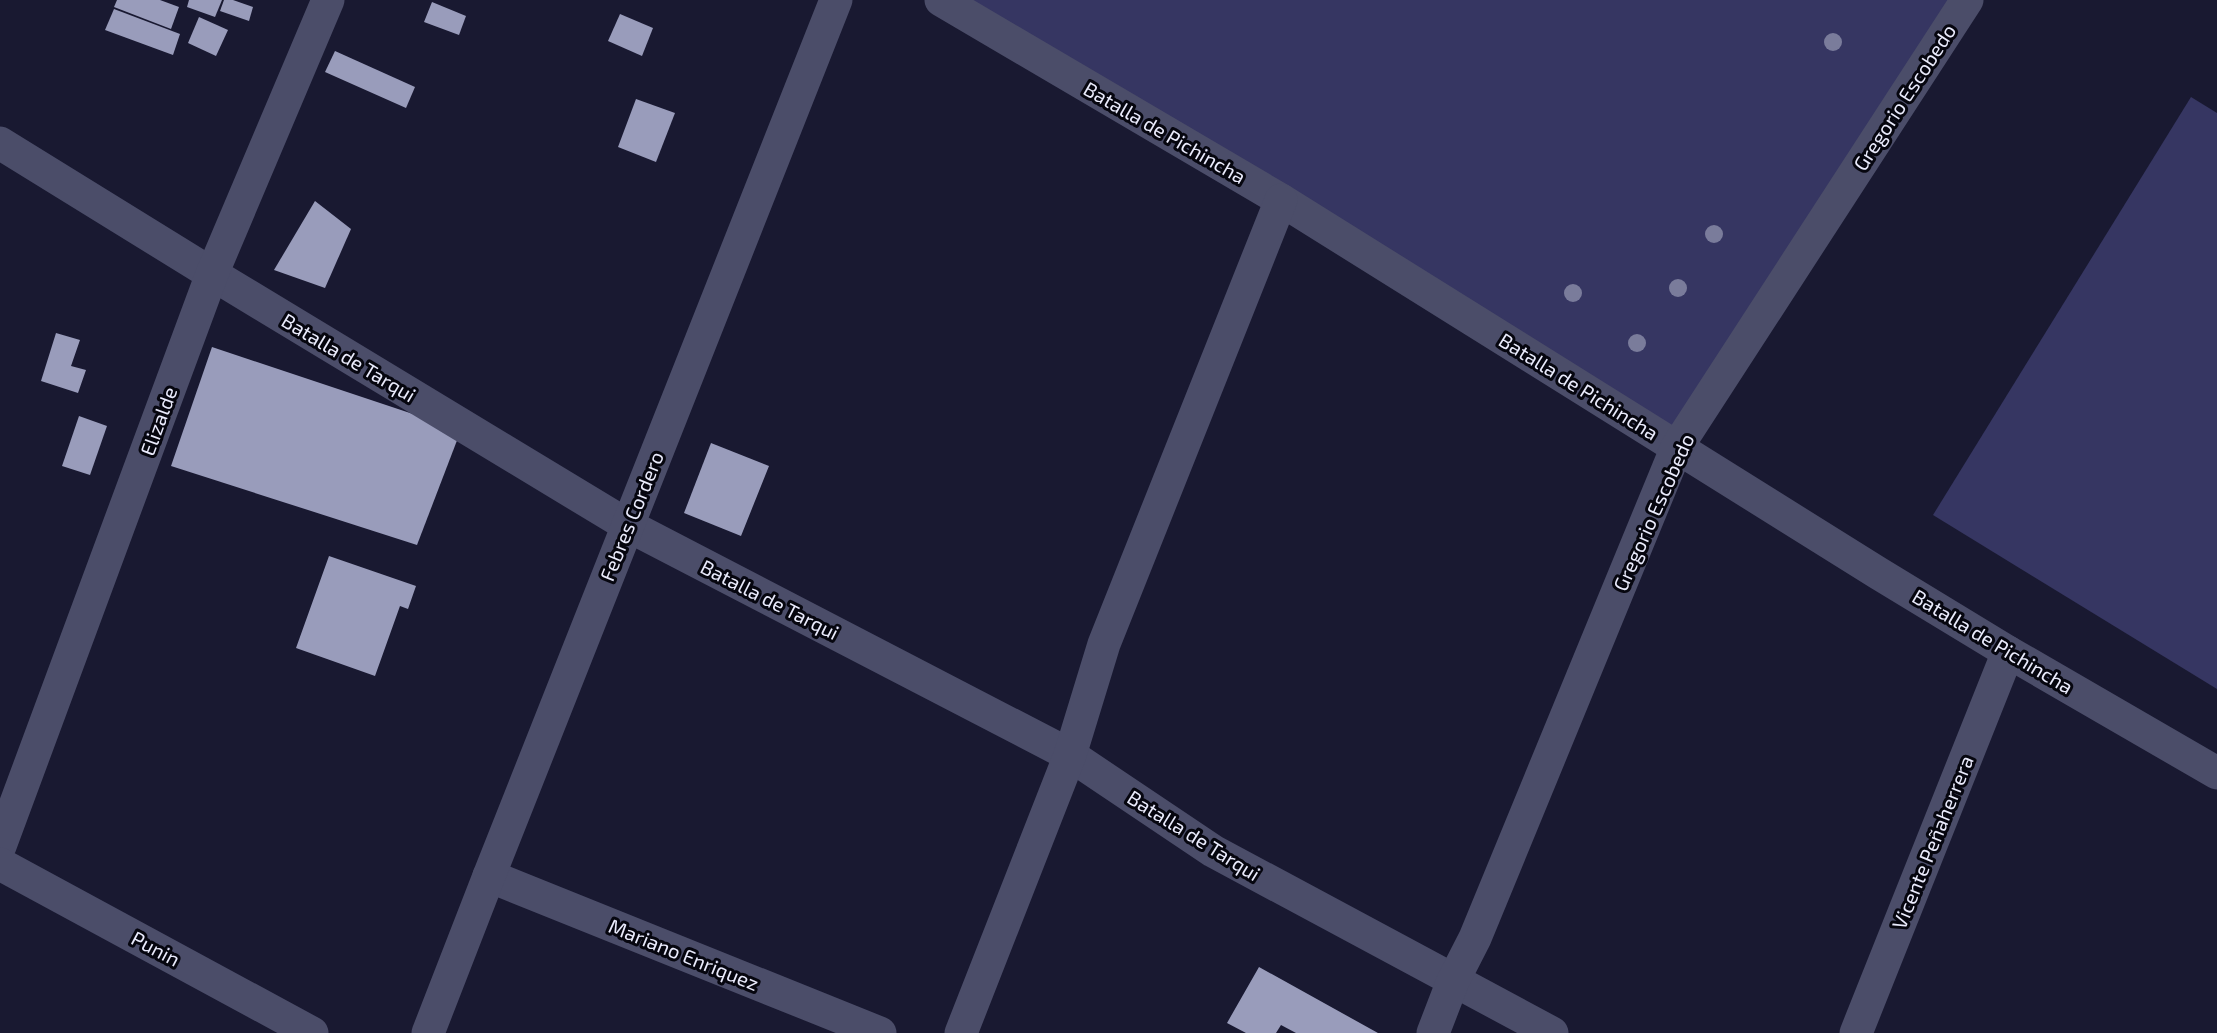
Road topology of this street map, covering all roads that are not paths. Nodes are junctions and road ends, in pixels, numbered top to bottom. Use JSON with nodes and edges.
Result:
{"nodes":[{"id":1,"x":328,"y":0,"type":"edge"},
{"id":2,"x":836,"y":0,"type":"edge"},
{"id":3,"x":941,"y":0,"type":"edge"},
{"id":4,"x":1967,"y":0,"type":"edge"},
{"id":5,"x":0,"y":143,"type":"edge"},
{"id":6,"x":1281,"y":200,"type":"junction"},
{"id":7,"x":212,"y":274,"type":"junction"},
{"id":8,"x":1677,"y":447,"type":"junction"},
{"id":9,"x":627,"y":525,"type":"junction"},
{"id":10,"x":2008,"y":652,"type":"junction"},
{"id":11,"x":1070,"y":755,"type":"junction"},
{"id":12,"x":2217,"y":773,"type":"edge"},
{"id":13,"x":0,"y":846,"type":"edge"},
{"id":14,"x":0,"y":864,"type":"edge"},
{"id":15,"x":489,"y":876,"type":"junction"},
{"id":16,"x":1453,"y":981,"type":"junction"},
{"id":17,"x":312,"y":1033,"type":"edge"},
{"id":18,"x":428,"y":1033,"type":"edge"},
{"id":19,"x":880,"y":1033,"type":"edge"},
{"id":20,"x":961,"y":1033,"type":"edge"},
{"id":21,"x":1433,"y":1033,"type":"edge"},
{"id":22,"x":1552,"y":1033,"type":"edge"},
{"id":23,"x":1856,"y":1033,"type":"edge"}],
"edges":[{"from":1,"to":7,"type":"street","name":"Elizalde"},
{"from":2,"to":9,"type":"street","name":"Febres Cordero"},
{"from":3,"to":6,"type":"street","name":"Batalla de Pichincha"},
{"from":4,"to":8,"type":"street","name":"Gregorio Escobedo"},
{"from":5,"to":7,"type":"street","name":"Batalla de Tarqui"},
{"from":6,"to":8,"type":"street","name":"Batalla de Pichincha"},
{"from":6,"to":11,"type":"street"},
{"from":7,"to":9,"type":"street","name":"Batalla de Tarqui"},
{"from":7,"to":13,"type":"street","name":"Elizalde"},
{"from":8,"to":10,"type":"street","name":"Batalla de Pichincha"},
{"from":8,"to":16,"type":"street","name":"Gregorio Escobedo"},
{"from":9,"to":11,"type":"street","name":"Batalla de Tarqui"},
{"from":9,"to":15,"type":"street","name":"Febres Cordero"},
{"from":10,"to":12,"type":"street","name":"Batalla de Pichincha"},
{"from":10,"to":23,"type":"street","name":"Vicente Peñaherrera"},
{"from":11,"to":16,"type":"street","name":"Batalla de Tarqui"},
{"from":11,"to":20,"type":"street"},
{"from":14,"to":17,"type":"street","name":"Punin"},
{"from":15,"to":18,"type":"street","name":"Febres Cordero"},
{"from":15,"to":19,"type":"street","name":"Mariano Enriquez"},
{"from":16,"to":21,"type":"street","name":"Gregorio Escobedo"},
{"from":16,"to":22,"type":"street","name":"Batalla de Tarqui"}]}
